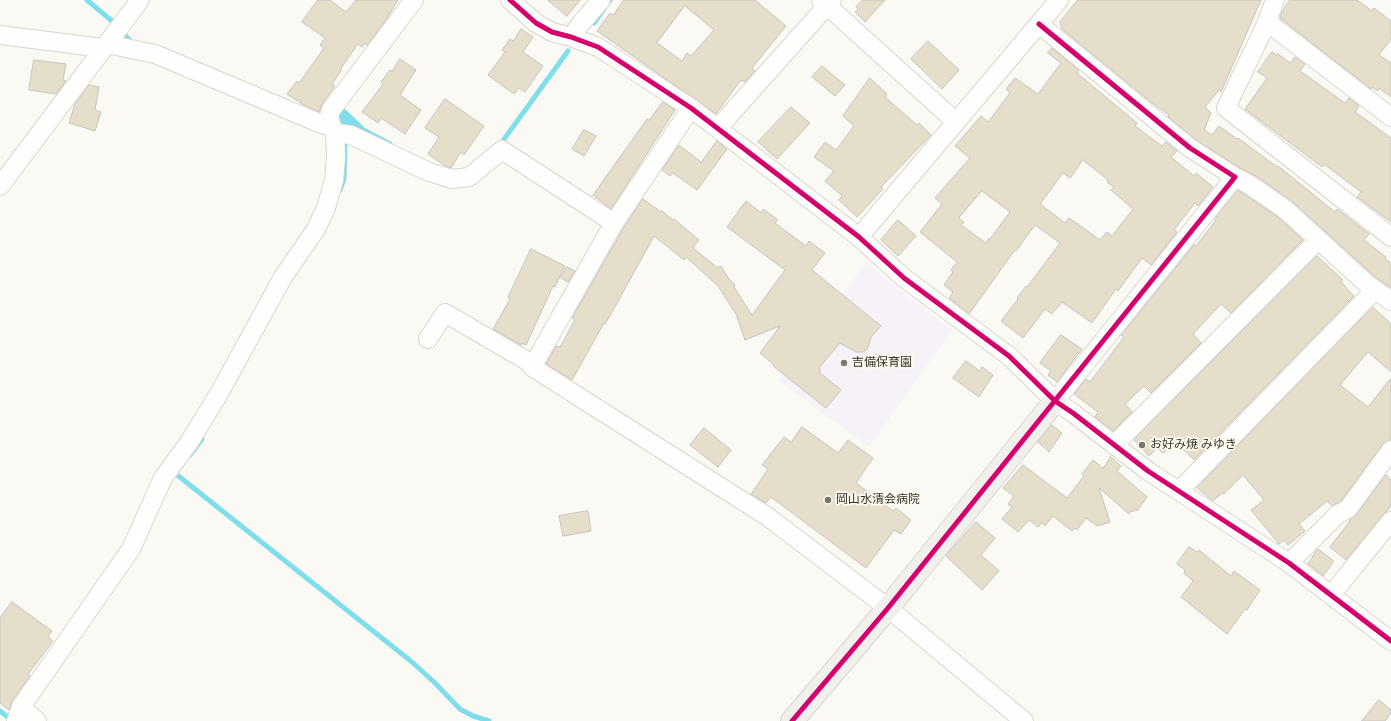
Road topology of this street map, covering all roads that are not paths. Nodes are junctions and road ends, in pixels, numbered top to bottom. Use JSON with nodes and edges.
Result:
{"nodes":[{"id":1,"x":140,"y":0,"type":"edge"},
{"id":2,"x":414,"y":0,"type":"edge"},
{"id":3,"x":510,"y":0,"type":"edge"},
{"id":4,"x":601,"y":0,"type":"edge"},
{"id":5,"x":1059,"y":0,"type":"edge"},
{"id":6,"x":1275,"y":0,"type":"edge"},
{"id":7,"x":826,"y":2,"type":"edge"},
{"id":8,"x":1267,"y":22,"type":"junction"},
{"id":9,"x":1039,"y":24,"type":"junction"},
{"id":10,"x":0,"y":35,"type":"edge"},
{"id":11,"x":112,"y":37,"type":"junction"},
{"id":12,"x":571,"y":37,"type":"junction"},
{"id":13,"x":692,"y":108,"type":"junction"},
{"id":14,"x":1391,"y":117,"type":"edge"},
{"id":15,"x":956,"y":122,"type":"junction"},
{"id":16,"x":336,"y":128,"type":"junction"},
{"id":17,"x":718,"y":128,"type":"junction"},
{"id":18,"x":1235,"y":177,"type":"junction"},
{"id":19,"x":0,"y":186,"type":"edge"},
{"id":20,"x":614,"y":222,"type":"junction"},
{"id":21,"x":859,"y":237,"type":"junction"},
{"id":22,"x":1391,"y":237,"type":"edge"},
{"id":23,"x":1318,"y":240,"type":"junction"},
{"id":24,"x":1375,"y":290,"type":"junction"},
{"id":25,"x":1391,"y":301,"type":"edge"},
{"id":26,"x":428,"y":339,"type":"dead end"},
{"id":27,"x":534,"y":364,"type":"junction"},
{"id":28,"x":1055,"y":401,"type":"junction"},
{"id":29,"x":1114,"y":445,"type":"junction"},
{"id":30,"x":1391,"y":450,"type":"edge"},
{"id":31,"x":1179,"y":492,"type":"junction"},
{"id":32,"x":1391,"y":521,"type":"edge"},
{"id":33,"x":1290,"y":563,"type":"junction"},
{"id":34,"x":1330,"y":595,"type":"junction"},
{"id":35,"x":888,"y":608,"type":"junction"},
{"id":36,"x":1391,"y":641,"type":"edge"},
{"id":37,"x":24,"y":715,"type":"edge"},
{"id":38,"x":792,"y":721,"type":"edge"},
{"id":39,"x":1024,"y":721,"type":"edge"}],
"edges":[{"from":1,"to":11,"type":"street"},
{"from":2,"to":16,"type":"street"},
{"from":3,"to":12,"type":"street"},
{"from":4,"to":12,"type":"street"},
{"from":5,"to":9,"type":"street"},
{"from":6,"to":8,"type":"street"},
{"from":7,"to":15,"type":"street"},
{"from":7,"to":17,"type":"street"},
{"from":8,"to":14,"type":"street"},
{"from":8,"to":22,"type":"street"},
{"from":9,"to":15,"type":"street"},
{"from":9,"to":18,"type":"street"},
{"from":10,"to":11,"type":"street"},
{"from":11,"to":16,"type":"street"},
{"from":11,"to":19,"type":"street"},
{"from":12,"to":13,"type":"street"},
{"from":13,"to":17,"type":"street"},
{"from":13,"to":20,"type":"street"},
{"from":15,"to":21,"type":"street"},
{"from":16,"to":20,"type":"street"},
{"from":16,"to":37,"type":"street"},
{"from":17,"to":21,"type":"street"},
{"from":18,"to":23,"type":"street"},
{"from":18,"to":28,"type":"street"},
{"from":20,"to":27,"type":"street"},
{"from":21,"to":28,"type":"street"},
{"from":23,"to":24,"type":"street"},
{"from":23,"to":29,"type":"street"},
{"from":24,"to":25,"type":"street"},
{"from":24,"to":31,"type":"street"},
{"from":26,"to":27,"type":"street"},
{"from":27,"to":35,"type":"street"},
{"from":28,"to":29,"type":"street"},
{"from":28,"to":35,"type":"street"},
{"from":29,"to":31,"type":"street"},
{"from":30,"to":33,"type":"street"},
{"from":31,"to":33,"type":"street"},
{"from":32,"to":34,"type":"street"},
{"from":33,"to":34,"type":"street"},
{"from":34,"to":36,"type":"street"},
{"from":35,"to":38,"type":"street"},
{"from":35,"to":39,"type":"street"}]}
